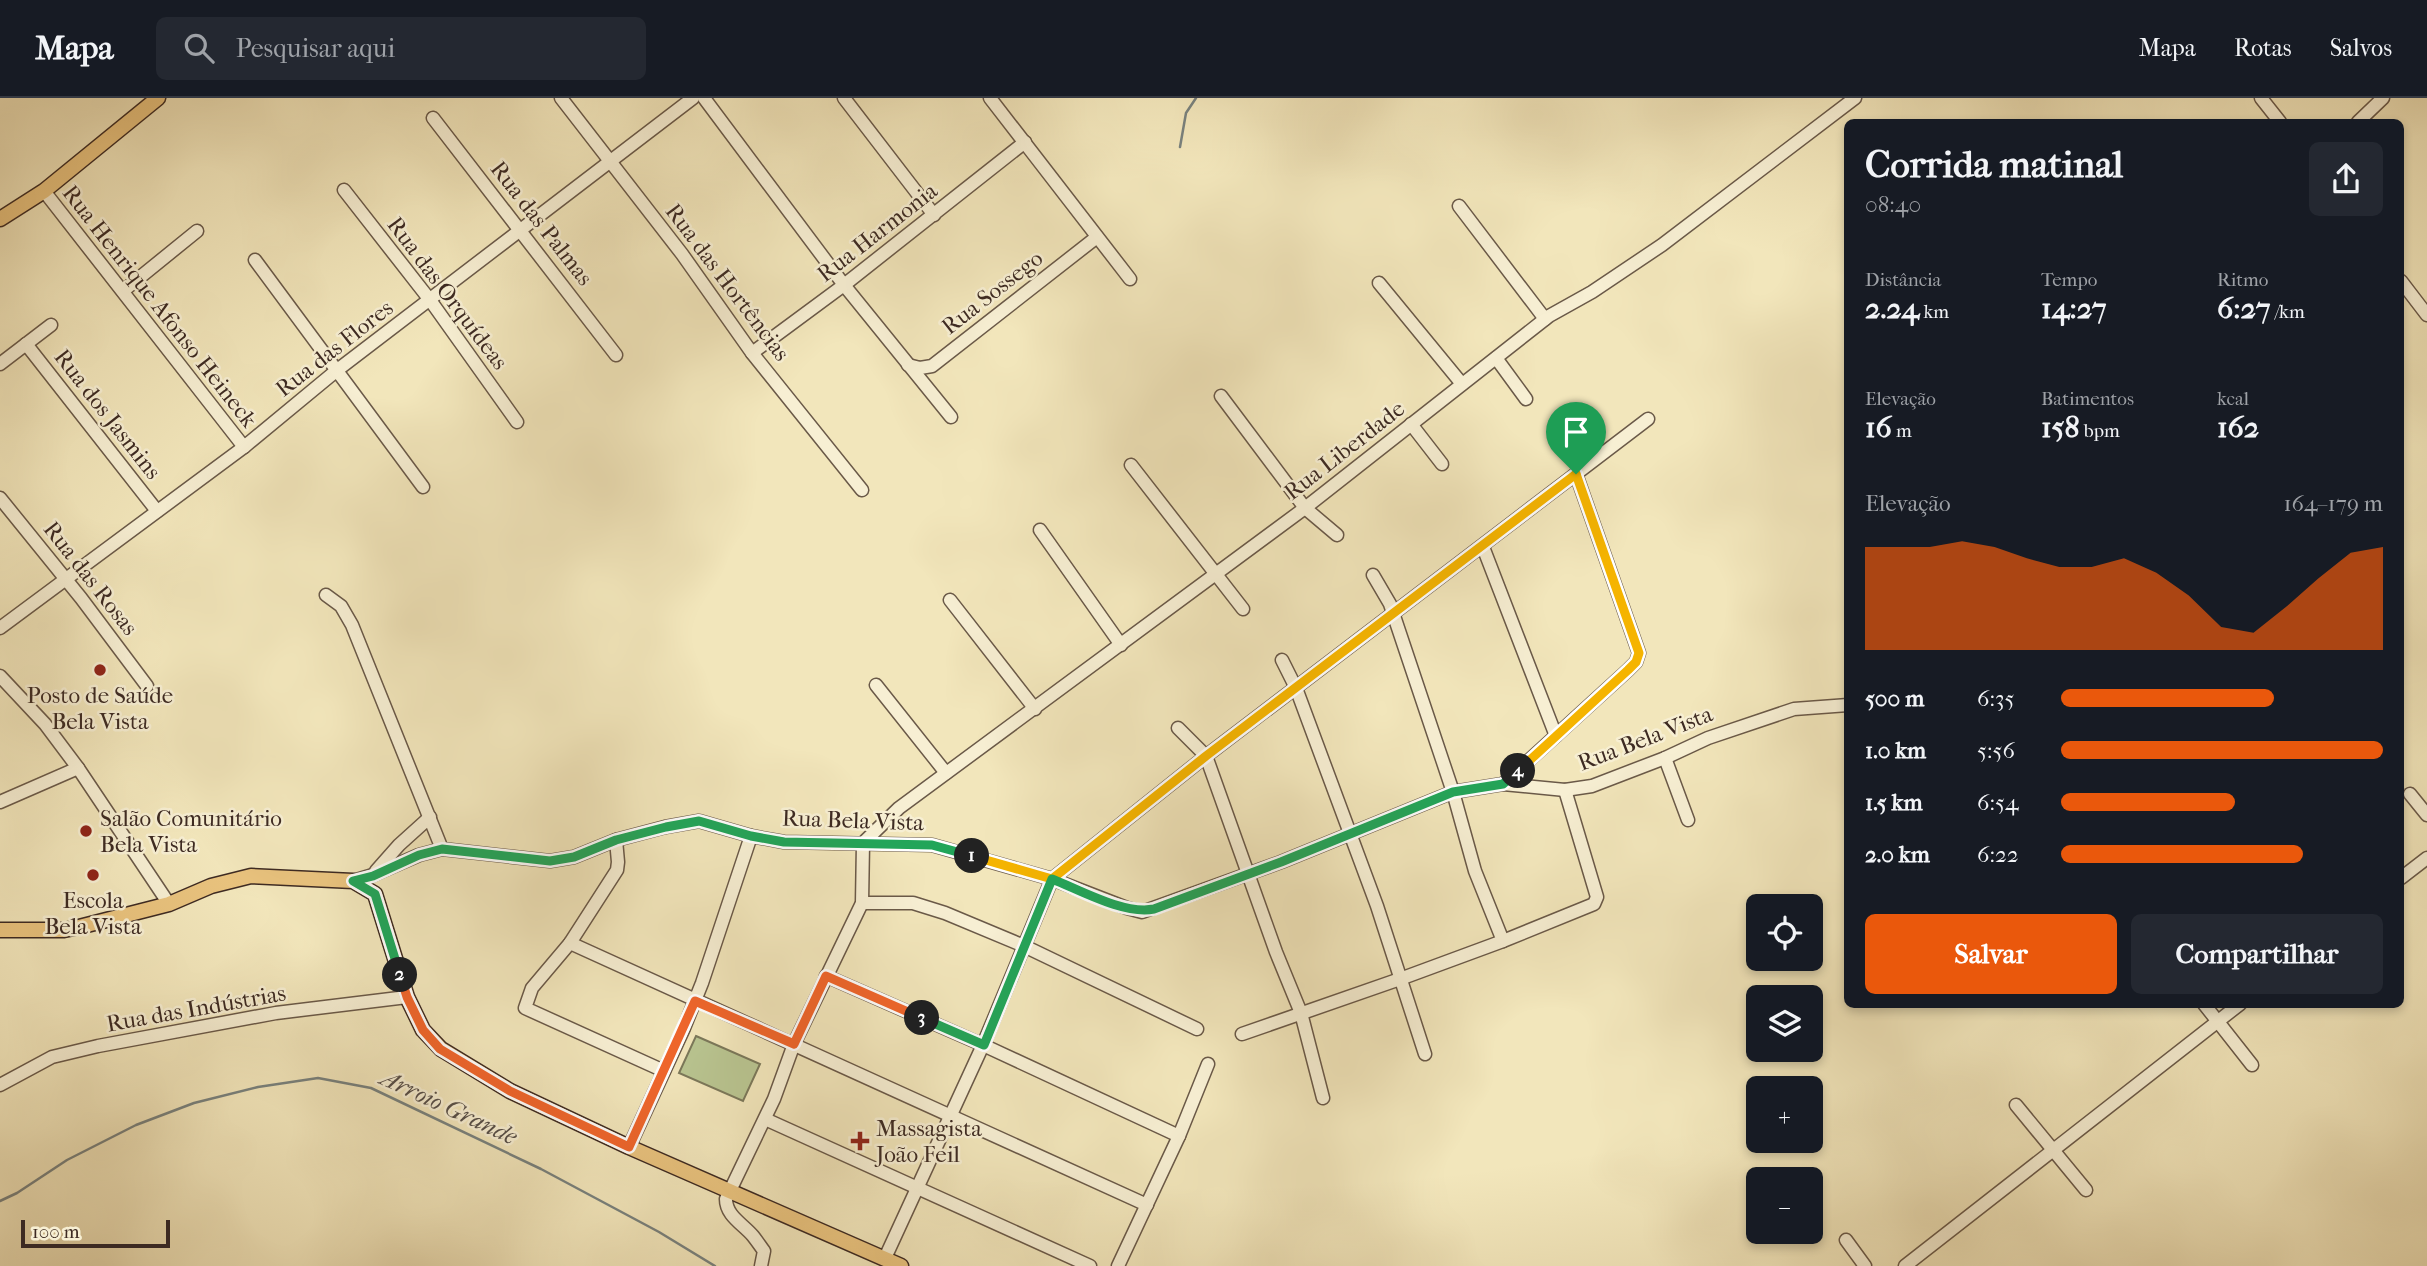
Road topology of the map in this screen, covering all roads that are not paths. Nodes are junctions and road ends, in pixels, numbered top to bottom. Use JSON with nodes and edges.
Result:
{"nodes":[{"id":1,"x":158,"y":98,"type":"edge"},
{"id":2,"x":561,"y":98,"type":"edge"},
{"id":3,"x":693,"y":98,"type":"edge"},
{"id":4,"x":704,"y":98,"type":"edge"},
{"id":5,"x":845,"y":98,"type":"edge"},
{"id":6,"x":990,"y":98,"type":"edge"},
{"id":7,"x":1855,"y":98,"type":"edge"},
{"id":8,"x":2261,"y":98,"type":"edge"},
{"id":9,"x":2383,"y":98,"type":"edge"},
{"id":10,"x":433,"y":118,"type":"dead end"},
{"id":11,"x":2278,"y":119,"type":"edge"},
{"id":12,"x":2361,"y":119,"type":"edge"},
{"id":13,"x":1025,"y":142,"type":"junction"},
{"id":14,"x":610,"y":161,"type":"junction"},
{"id":15,"x":344,"y":190,"type":"dead end"},
{"id":16,"x":44,"y":191,"type":"junction"},
{"id":17,"x":1459,"y":206,"type":"dead end"},
{"id":18,"x":934,"y":215,"type":"junction"},
{"id":19,"x":1,"y":217,"type":"edge"},
{"id":20,"x":521,"y":230,"type":"junction"},
{"id":21,"x":197,"y":232,"type":"dead end"},
{"id":22,"x":1097,"y":236,"type":"junction"},
{"id":23,"x":255,"y":260,"type":"dead end"},
{"id":24,"x":1130,"y":279,"type":"dead end"},
{"id":25,"x":1379,"y":283,"type":"dead end"},
{"id":26,"x":844,"y":285,"type":"junction"},
{"id":27,"x":2404,"y":285,"type":"edge"},
{"id":28,"x":123,"y":291,"type":"junction"},
{"id":29,"x":430,"y":300,"type":"junction"},
{"id":30,"x":2427,"y":315,"type":"edge"},
{"id":31,"x":1545,"y":319,"type":"junction"},
{"id":32,"x":51,"y":325,"type":"dead end"},
{"id":33,"x":26,"y":344,"type":"junction"},
{"id":34,"x":752,"y":353,"type":"junction"},
{"id":35,"x":616,"y":355,"type":"dead end"},
{"id":36,"x":1496,"y":358,"type":"junction"},
{"id":37,"x":0,"y":365,"type":"edge"},
{"id":38,"x":908,"y":365,"type":"junction"},
{"id":39,"x":336,"y":371,"type":"junction"},
{"id":40,"x":1462,"y":384,"type":"junction"},
{"id":41,"x":1221,"y":396,"type":"dead end"},
{"id":42,"x":1526,"y":399,"type":"dead end"},
{"id":43,"x":951,"y":417,"type":"dead end"},
{"id":44,"x":1648,"y":419,"type":"dead end"},
{"id":45,"x":517,"y":422,"type":"dead end"},
{"id":46,"x":1411,"y":424,"type":"junction"},
{"id":47,"x":244,"y":447,"type":"junction"},
{"id":48,"x":1442,"y":464,"type":"dead end"},
{"id":49,"x":1131,"y":465,"type":"dead end"},
{"id":50,"x":1576,"y":474,"type":"junction"},
{"id":51,"x":423,"y":487,"type":"dead end"},
{"id":52,"x":862,"y":490,"type":"dead end"},
{"id":53,"x":0,"y":498,"type":"edge"},
{"id":54,"x":1305,"y":508,"type":"junction"},
{"id":55,"x":158,"y":511,"type":"junction"},
{"id":56,"x":1040,"y":530,"type":"dead end"},
{"id":57,"x":1337,"y":535,"type":"dead end"},
{"id":58,"x":1483,"y":547,"type":"junction"},
{"id":59,"x":1216,"y":575,"type":"junction"},
{"id":60,"x":1373,"y":575,"type":"dead end"},
{"id":61,"x":67,"y":580,"type":"junction"},
{"id":62,"x":326,"y":595,"type":"dead end"},
{"id":63,"x":950,"y":600,"type":"dead end"},
{"id":64,"x":1243,"y":609,"type":"dead end"},
{"id":65,"x":1393,"y":613,"type":"junction"},
{"id":66,"x":0,"y":628,"type":"edge"},
{"id":67,"x":1122,"y":645,"type":"junction"},
{"id":68,"x":1282,"y":660,"type":"dead end"},
{"id":69,"x":0,"y":676,"type":"edge"},
{"id":70,"x":876,"y":685,"type":"dead end"},
{"id":71,"x":147,"y":686,"type":"dead end"},
{"id":72,"x":1296,"y":688,"type":"junction"},
{"id":73,"x":1844,"y":705,"type":"edge"},
{"id":74,"x":1035,"y":709,"type":"junction"},
{"id":75,"x":1178,"y":728,"type":"dead end"},
{"id":76,"x":1556,"y":736,"type":"junction"},
{"id":77,"x":1206,"y":756,"type":"junction"},
{"id":78,"x":1665,"y":758,"type":"junction"},
{"id":79,"x":78,"y":768,"type":"junction"},
{"id":80,"x":946,"y":773,"type":"junction"},
{"id":81,"x":1503,"y":784,"type":"junction"},
{"id":82,"x":1565,"y":790,"type":"junction"},
{"id":83,"x":1453,"y":792,"type":"junction"},
{"id":84,"x":2410,"y":794,"type":"dead end"},
{"id":85,"x":0,"y":802,"type":"edge"},
{"id":86,"x":2427,"y":816,"type":"edge"},
{"id":87,"x":430,"y":817,"type":"junction"},
{"id":88,"x":1688,"y":820,"type":"dead end"},
{"id":89,"x":1349,"y":835,"type":"junction"},
{"id":90,"x":751,"y":836,"type":"junction"},
{"id":91,"x":616,"y":840,"type":"junction"},
{"id":92,"x":863,"y":843,"type":"junction"},
{"id":93,"x":442,"y":849,"type":"junction"},
{"id":94,"x":2427,"y":858,"type":"edge"},
{"id":95,"x":1248,"y":874,"type":"junction"},
{"id":96,"x":373,"y":876,"type":"junction"},
{"id":97,"x":2404,"y":876,"type":"edge"},
{"id":98,"x":1052,"y":879,"type":"junction"},
{"id":99,"x":353,"y":881,"type":"junction"},
{"id":100,"x":862,"y":902,"type":"junction"},
{"id":101,"x":169,"y":904,"type":"junction"},
{"id":102,"x":0,"y":930,"type":"edge"},
{"id":103,"x":1503,"y":941,"type":"junction"},
{"id":104,"x":570,"y":943,"type":"junction"},
{"id":105,"x":1024,"y":946,"type":"junction"},
{"id":106,"x":826,"y":976,"type":"junction"},
{"id":107,"x":1400,"y":979,"type":"junction"},
{"id":108,"x":407,"y":997,"type":"junction"},
{"id":109,"x":695,"y":1001,"type":"junction"},
{"id":110,"x":2207,"y":1008,"type":"edge"},
{"id":111,"x":2234,"y":1008,"type":"edge"},
{"id":112,"x":1301,"y":1013,"type":"junction"},
{"id":113,"x":2218,"y":1021,"type":"junction"},
{"id":114,"x":1197,"y":1029,"type":"dead end"},
{"id":115,"x":1242,"y":1034,"type":"dead end"},
{"id":116,"x":794,"y":1044,"type":"junction"},
{"id":117,"x":984,"y":1045,"type":"junction"},
{"id":118,"x":1425,"y":1054,"type":"dead end"},
{"id":119,"x":1208,"y":1064,"type":"dead end"},
{"id":120,"x":2252,"y":1065,"type":"dead end"},
{"id":121,"x":664,"y":1071,"type":"junction"},
{"id":122,"x":0,"y":1085,"type":"edge"},
{"id":123,"x":1323,"y":1098,"type":"dead end"},
{"id":124,"x":2016,"y":1105,"type":"dead end"},
{"id":125,"x":952,"y":1116,"type":"junction"},
{"id":126,"x":765,"y":1119,"type":"junction"},
{"id":127,"x":1179,"y":1136,"type":"junction"},
{"id":128,"x":629,"y":1147,"type":"junction"},
{"id":129,"x":2053,"y":1150,"type":"junction"},
{"id":130,"x":917,"y":1186,"type":"junction"},
{"id":131,"x":2086,"y":1190,"type":"dead end"},
{"id":132,"x":729,"y":1191,"type":"junction"},
{"id":133,"x":1147,"y":1205,"type":"junction"},
{"id":134,"x":1846,"y":1240,"type":"dead end"},
{"id":135,"x":885,"y":1258,"type":"junction"},
{"id":136,"x":762,"y":1262,"type":"edge"},
{"id":137,"x":901,"y":1266,"type":"edge"},
{"id":138,"x":1090,"y":1266,"type":"edge"},
{"id":139,"x":1118,"y":1266,"type":"edge"},
{"id":140,"x":1866,"y":1266,"type":"edge"},
{"id":141,"x":1905,"y":1266,"type":"edge"}],
"edges":[{"from":1,"to":16,"type":"main road"},
{"from":2,"to":14,"type":"street","name":"Rua das Hortências"},
{"from":3,"to":14,"type":"street","name":"Rua das Flores"},
{"from":4,"to":26,"type":"street"},
{"from":5,"to":18,"type":"street"},
{"from":6,"to":13,"type":"street"},
{"from":7,"to":31,"type":"street","name":"Rua Liberdade"},
{"from":8,"to":11,"type":"street"},
{"from":9,"to":12,"type":"street"},
{"from":10,"to":20,"type":"street","name":"Rua das Palmas"},
{"from":13,"to":18,"type":"street","name":"Rua Harmonia"},
{"from":13,"to":22,"type":"street"},
{"from":14,"to":20,"type":"street","name":"Rua das Flores"},
{"from":14,"to":34,"type":"street","name":"Rua das Hortências"},
{"from":15,"to":29,"type":"street","name":"Rua das Orquídeas"},
{"from":16,"to":19,"type":"main road"},
{"from":16,"to":28,"type":"street","name":"Rua Henrique Afonso Heineck"},
{"from":17,"to":31,"type":"street"},
{"from":18,"to":26,"type":"street","name":"Rua Harmonia"},
{"from":20,"to":29,"type":"street","name":"Rua das Flores"},
{"from":20,"to":35,"type":"street","name":"Rua das Palmas"},
{"from":21,"to":28,"type":"street"},
{"from":22,"to":24,"type":"street"},
{"from":22,"to":38,"type":"street","name":"Rua Sossego"},
{"from":23,"to":39,"type":"street"},
{"from":25,"to":40,"type":"street"},
{"from":26,"to":34,"type":"street","name":"Rua Harmonia"},
{"from":26,"to":38,"type":"street"},
{"from":27,"to":30,"type":"street"},
{"from":28,"to":47,"type":"street","name":"Rua Henrique Afonso Heineck"},
{"from":29,"to":39,"type":"street","name":"Rua das Flores"},
{"from":29,"to":45,"type":"street","name":"Rua das Orquídeas"},
{"from":31,"to":36,"type":"street","name":"Rua Liberdade"},
{"from":32,"to":33,"type":"street"},
{"from":33,"to":37,"type":"street"},
{"from":33,"to":55,"type":"street","name":"Rua dos Jasmins"},
{"from":34,"to":52,"type":"street","name":"Rua das Hortências"},
{"from":36,"to":40,"type":"street","name":"Rua Liberdade"},
{"from":36,"to":42,"type":"street"},
{"from":38,"to":43,"type":"street"},
{"from":39,"to":47,"type":"street","name":"Rua das Flores"},
{"from":39,"to":51,"type":"street"},
{"from":40,"to":46,"type":"street","name":"Rua Liberdade"},
{"from":41,"to":54,"type":"street"},
{"from":44,"to":50,"type":"street"},
{"from":46,"to":48,"type":"street"},
{"from":46,"to":54,"type":"street","name":"Rua Liberdade"},
{"from":47,"to":55,"type":"street","name":"Rua das Flores"},
{"from":49,"to":59,"type":"street"},
{"from":50,"to":58,"type":"street"},
{"from":50,"to":76,"type":"street"},
{"from":53,"to":61,"type":"street","name":"Rua das Rosas"},
{"from":54,"to":57,"type":"street"},
{"from":54,"to":59,"type":"street","name":"Rua Liberdade"},
{"from":55,"to":61,"type":"street","name":"Rua das Flores"},
{"from":56,"to":67,"type":"street"},
{"from":58,"to":65,"type":"street"},
{"from":58,"to":76,"type":"street"},
{"from":59,"to":64,"type":"street"},
{"from":59,"to":67,"type":"street","name":"Rua Liberdade"},
{"from":60,"to":65,"type":"street"},
{"from":61,"to":66,"type":"street","name":"Rua das Flores"},
{"from":61,"to":71,"type":"street","name":"Rua das Rosas"},
{"from":62,"to":87,"type":"street"},
{"from":63,"to":74,"type":"street"},
{"from":65,"to":72,"type":"street"},
{"from":65,"to":83,"type":"street"},
{"from":67,"to":74,"type":"street","name":"Rua Liberdade"},
{"from":68,"to":72,"type":"street"},
{"from":69,"to":79,"type":"street"},
{"from":70,"to":80,"type":"street"},
{"from":72,"to":77,"type":"street"},
{"from":72,"to":89,"type":"street"},
{"from":73,"to":78,"type":"street","name":"Rua Bela Vista"},
{"from":74,"to":80,"type":"street","name":"Rua Liberdade"},
{"from":75,"to":77,"type":"street"},
{"from":76,"to":81,"type":"street"},
{"from":77,"to":95,"type":"street"},
{"from":77,"to":98,"type":"street"},
{"from":78,"to":82,"type":"street","name":"Rua Bela Vista"},
{"from":78,"to":88,"type":"street"},
{"from":79,"to":85,"type":"street"},
{"from":79,"to":101,"type":"street"},
{"from":80,"to":92,"type":"street","name":"Rua Liberdade"},
{"from":81,"to":82,"type":"street","name":"Rua Bela Vista"},
{"from":81,"to":83,"type":"street","name":"Rua Bela Vista"},
{"from":82,"to":103,"type":"street"},
{"from":83,"to":89,"type":"street","name":"Rua Bela Vista"},
{"from":83,"to":103,"type":"street"},
{"from":84,"to":86,"type":"street"},
{"from":87,"to":93,"type":"street"},
{"from":87,"to":96,"type":"street"},
{"from":89,"to":95,"type":"street","name":"Rua Bela Vista"},
{"from":89,"to":107,"type":"street"},
{"from":90,"to":91,"type":"street","name":"Rua Bela Vista"},
{"from":90,"to":92,"type":"street","name":"Rua Bela Vista"},
{"from":90,"to":109,"type":"street"},
{"from":91,"to":93,"type":"street","name":"Rua Bela Vista"},
{"from":91,"to":104,"type":"street"},
{"from":92,"to":98,"type":"street","name":"Rua Bela Vista"},
{"from":92,"to":100,"type":"street"},
{"from":93,"to":96,"type":"street","name":"Rua Bela Vista"},
{"from":94,"to":97,"type":"street"},
{"from":95,"to":98,"type":"street","name":"Rua Bela Vista"},
{"from":95,"to":112,"type":"street"},
{"from":96,"to":99,"type":"street","name":"Rua Bela Vista"},
{"from":98,"to":105,"type":"street"},
{"from":99,"to":101,"type":"main road","name":"Rua Bela Vista"},
{"from":99,"to":108,"type":"main road"},
{"from":100,"to":105,"type":"street"},
{"from":100,"to":106,"type":"street"},
{"from":101,"to":102,"type":"main road","name":"Rua Bela Vista"},
{"from":103,"to":107,"type":"street"},
{"from":104,"to":109,"type":"street"},
{"from":104,"to":121,"type":"street"},
{"from":105,"to":114,"type":"street"},
{"from":105,"to":117,"type":"street"},
{"from":106,"to":116,"type":"street"},
{"from":106,"to":117,"type":"street"},
{"from":107,"to":112,"type":"street"},
{"from":107,"to":118,"type":"street"},
{"from":108,"to":122,"type":"street","name":"Rua das Indústrias"},
{"from":108,"to":128,"type":"main road"},
{"from":109,"to":116,"type":"street"},
{"from":109,"to":121,"type":"street"},
{"from":110,"to":113,"type":"street"},
{"from":111,"to":113,"type":"street"},
{"from":112,"to":115,"type":"street"},
{"from":112,"to":123,"type":"street"},
{"from":113,"to":120,"type":"street"},
{"from":113,"to":129,"type":"street"},
{"from":116,"to":125,"type":"street"},
{"from":116,"to":126,"type":"street"},
{"from":117,"to":125,"type":"street"},
{"from":117,"to":127,"type":"street"},
{"from":119,"to":127,"type":"street"},
{"from":121,"to":128,"type":"street"},
{"from":124,"to":129,"type":"street"},
{"from":125,"to":130,"type":"street"},
{"from":125,"to":133,"type":"street"},
{"from":126,"to":130,"type":"street"},
{"from":126,"to":132,"type":"street"},
{"from":127,"to":133,"type":"street"},
{"from":128,"to":132,"type":"main road"},
{"from":129,"to":131,"type":"street"},
{"from":129,"to":141,"type":"street"},
{"from":130,"to":135,"type":"street"},
{"from":130,"to":138,"type":"street"},
{"from":132,"to":135,"type":"main road"},
{"from":132,"to":136,"type":"street"},
{"from":133,"to":139,"type":"street"},
{"from":134,"to":140,"type":"street"},
{"from":135,"to":137,"type":"main road"}]}
